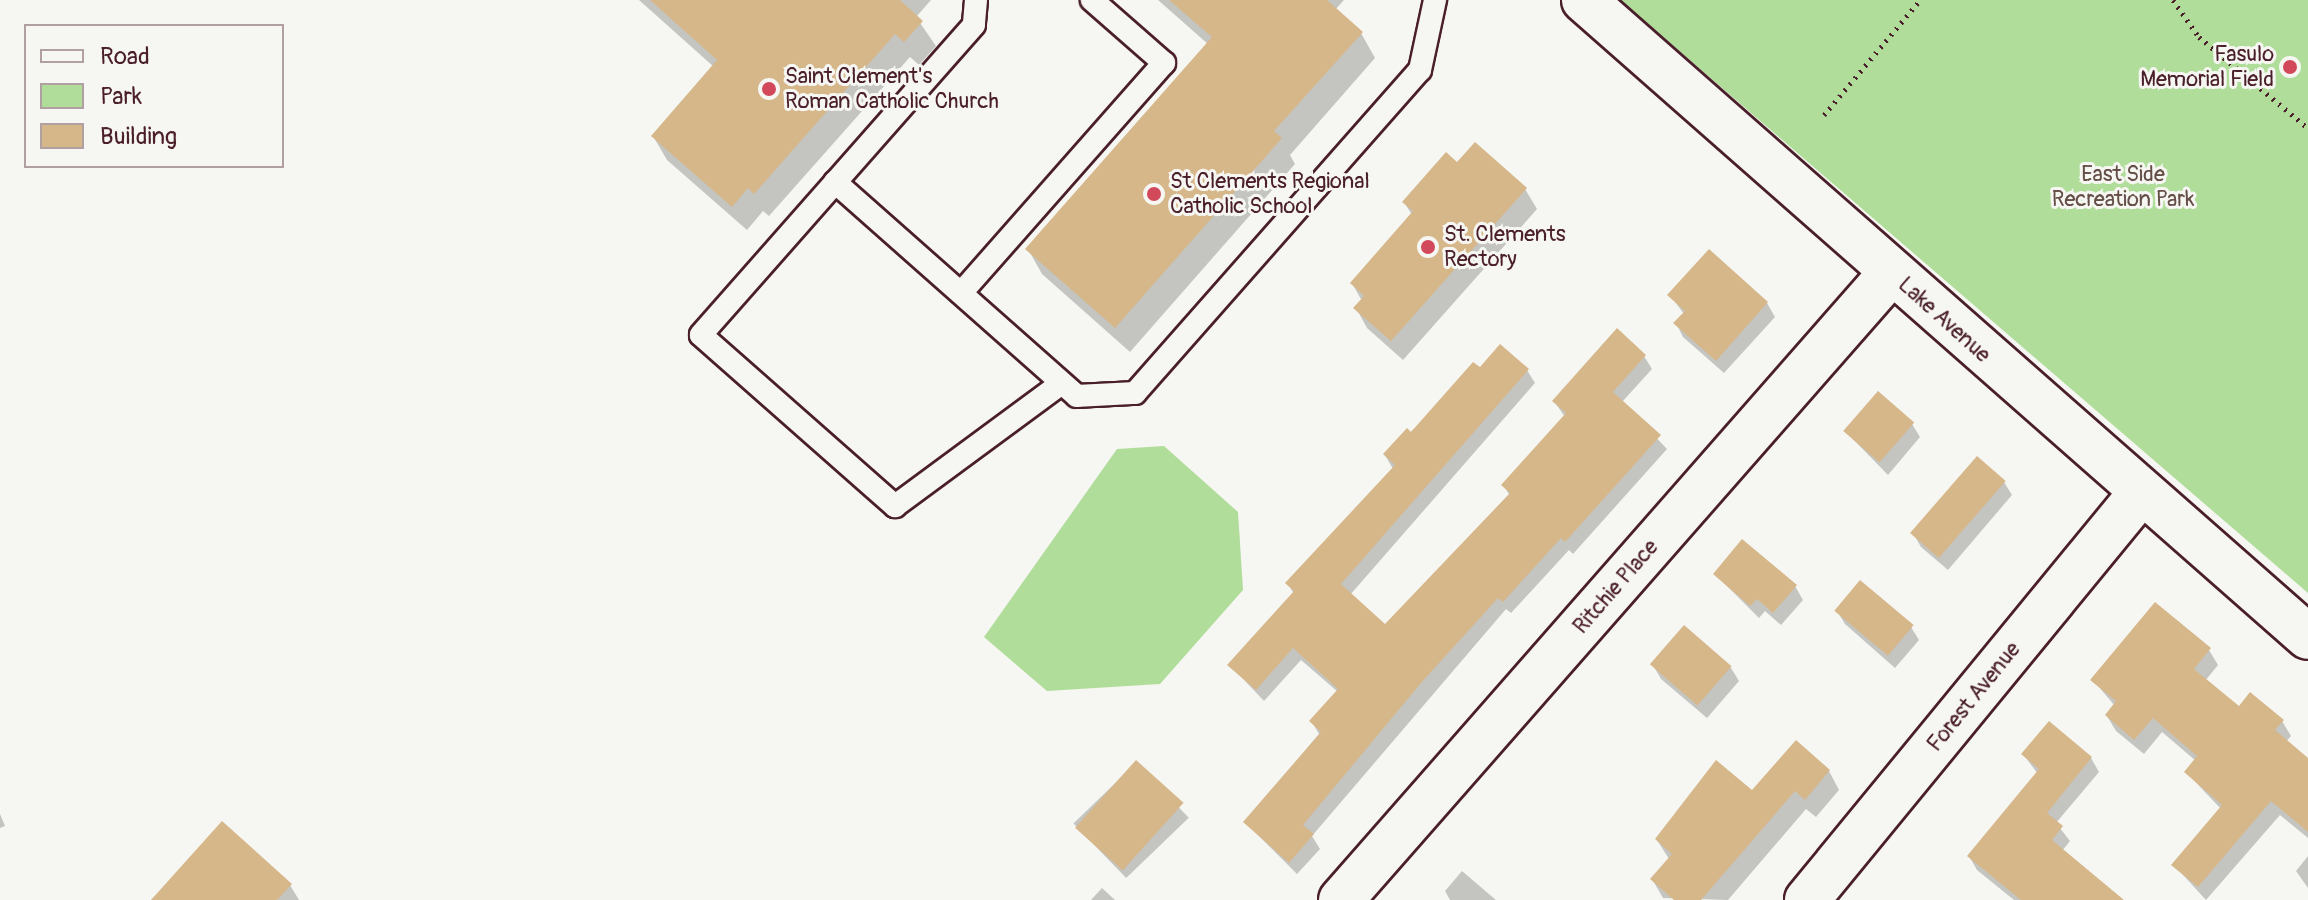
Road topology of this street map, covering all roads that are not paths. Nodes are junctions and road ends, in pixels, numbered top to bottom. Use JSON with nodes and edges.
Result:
{"nodes":[{"id":1,"x":976,"y":0,"type":"edge"},
{"id":2,"x":1092,"y":0,"type":"edge"},
{"id":3,"x":1435,"y":0,"type":"edge"},
{"id":4,"x":1584,"y":0,"type":"edge"},
{"id":5,"x":835,"y":182,"type":"junction"},
{"id":6,"x":1891,"y":273,"type":"junction"},
{"id":7,"x":961,"y":293,"type":"junction"},
{"id":8,"x":1070,"y":390,"type":"junction"},
{"id":9,"x":2140,"y":494,"type":"junction"},
{"id":10,"x":2308,"y":637,"type":"edge"},
{"id":11,"x":1827,"y":893,"type":"edge"},
{"id":12,"x":1341,"y":900,"type":"edge"}],
"edges":[{"from":1,"to":5,"type":"lane"},
{"from":2,"to":7,"type":"lane"},
{"from":3,"to":8,"type":"lane"},
{"from":4,"to":6,"type":"street","name":"Lake Avenue"},
{"from":5,"to":7,"type":"lane"},
{"from":5,"to":8,"type":"lane"},
{"from":6,"to":9,"type":"street","name":"Lake Avenue"},
{"from":6,"to":12,"type":"street","name":"Ritchie Place"},
{"from":7,"to":8,"type":"lane"},
{"from":9,"to":10,"type":"street","name":"Lake Avenue"},
{"from":9,"to":11,"type":"street","name":"Forest Avenue"}]}
